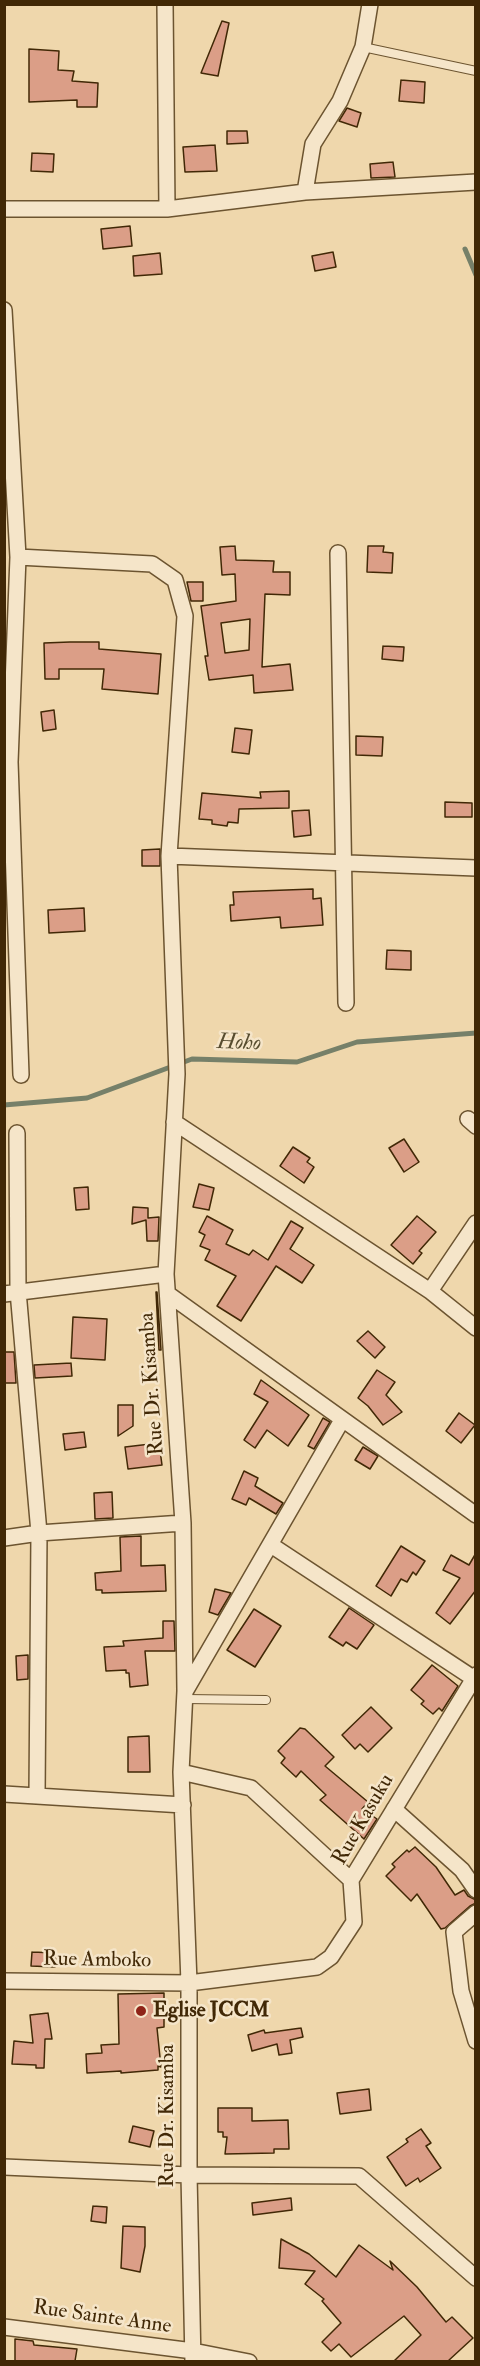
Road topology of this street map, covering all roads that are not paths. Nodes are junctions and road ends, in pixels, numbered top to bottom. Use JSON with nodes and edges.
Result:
{"nodes":[{"id":1,"x":165,"y":4,"type":"edge"},
{"id":2,"x":370,"y":4,"type":"edge"},
{"id":3,"x":363,"y":47,"type":"junction"},
{"id":4,"x":476,"y":71,"type":"edge"},
{"id":5,"x":476,"y":182,"type":"edge"},
{"id":6,"x":305,"y":192,"type":"junction"},
{"id":7,"x":167,"y":208,"type":"junction"},
{"id":8,"x":4,"y":209,"type":"edge"},
{"id":9,"x":4,"y":310,"type":"edge"},
{"id":10,"x":9,"y":488,"type":"edge"},
{"id":11,"x":338,"y":553,"type":"dead end"},
{"id":12,"x":18,"y":557,"type":"junction"},
{"id":13,"x":7,"y":761,"type":"edge"},
{"id":14,"x":169,"y":856,"type":"junction"},
{"id":15,"x":343,"y":863,"type":"junction"},
{"id":16,"x":476,"y":868,"type":"edge"},
{"id":17,"x":346,"y":1003,"type":"dead end"},
{"id":18,"x":21,"y":1075,"type":"dead end"},
{"id":19,"x":174,"y":1122,"type":"junction"},
{"id":20,"x":17,"y":1133,"type":"dead end"},
{"id":21,"x":476,"y":1223,"type":"edge"},
{"id":22,"x":166,"y":1274,"type":"junction"},
{"id":23,"x":430,"y":1291,"type":"junction"},
{"id":24,"x":11,"y":1292,"type":"edge"},
{"id":25,"x":168,"y":1294,"type":"junction"},
{"id":26,"x":476,"y":1328,"type":"edge"},
{"id":27,"x":342,"y":1420,"type":"junction"},
{"id":28,"x":476,"y":1515,"type":"edge"},
{"id":29,"x":183,"y":1523,"type":"junction"},
{"id":30,"x":39,"y":1533,"type":"junction"},
{"id":31,"x":4,"y":1538,"type":"edge"},
{"id":32,"x":271,"y":1545,"type":"junction"},
{"id":33,"x":475,"y":1678,"type":"edge"},
{"id":34,"x":185,"y":1695,"type":"junction"},
{"id":35,"x":266,"y":1700,"type":"dead end"},
{"id":36,"x":181,"y":1773,"type":"junction"},
{"id":37,"x":4,"y":1794,"type":"edge"},
{"id":38,"x":37,"y":1796,"type":"junction"},
{"id":39,"x":183,"y":1805,"type":"junction"},
{"id":40,"x":394,"y":1809,"type":"junction"},
{"id":41,"x":351,"y":1880,"type":"junction"},
{"id":42,"x":476,"y":1890,"type":"edge"},
{"id":43,"x":476,"y":1913,"type":"edge"},
{"id":44,"x":4,"y":1981,"type":"edge"},
{"id":45,"x":189,"y":1983,"type":"junction"},
{"id":46,"x":476,"y":2041,"type":"edge"},
{"id":47,"x":4,"y":2167,"type":"edge"},
{"id":48,"x":189,"y":2175,"type":"junction"},
{"id":49,"x":476,"y":2278,"type":"edge"},
{"id":50,"x":4,"y":2327,"type":"edge"},
{"id":51,"x":193,"y":2356,"type":"edge"},
{"id":52,"x":249,"y":2361,"type":"edge"}],
"edges":[{"from":1,"to":7,"type":"street"},
{"from":2,"to":3,"type":"street"},
{"from":3,"to":4,"type":"lane"},
{"from":3,"to":6,"type":"street"},
{"from":5,"to":6,"type":"street"},
{"from":6,"to":7,"type":"street"},
{"from":7,"to":8,"type":"street"},
{"from":9,"to":10,"type":"street"},
{"from":10,"to":12,"type":"street"},
{"from":11,"to":15,"type":"street"},
{"from":12,"to":13,"type":"street"},
{"from":12,"to":14,"type":"street","name":"Rue Dr. Kisamba"},
{"from":13,"to":18,"type":"street"},
{"from":14,"to":15,"type":"street"},
{"from":14,"to":19,"type":"street","name":"Rue Dr. Kisamba"},
{"from":15,"to":16,"type":"street"},
{"from":15,"to":17,"type":"street"},
{"from":19,"to":22,"type":"street","name":"Rue Dr. Kisamba"},
{"from":19,"to":23,"type":"street"},
{"from":20,"to":24,"type":"street"},
{"from":21,"to":23,"type":"street"},
{"from":22,"to":24,"type":"street"},
{"from":22,"to":25,"type":"street","name":"Rue Dr. Kisamba"},
{"from":23,"to":26,"type":"street"},
{"from":24,"to":30,"type":"street"},
{"from":25,"to":27,"type":"street"},
{"from":25,"to":29,"type":"street","name":"Rue Dr. Kisamba"},
{"from":27,"to":28,"type":"street"},
{"from":27,"to":32,"type":"street","name":"Rue Dr. Kisamba"},
{"from":29,"to":30,"type":"street"},
{"from":29,"to":34,"type":"street","name":"Rue Dr. Kisamba"},
{"from":30,"to":31,"type":"street"},
{"from":30,"to":38,"type":"street"},
{"from":32,"to":33,"type":"street"},
{"from":32,"to":34,"type":"street","name":"Rue Dr. Kisamba"},
{"from":33,"to":40,"type":"street","name":"Rue Kasuku"},
{"from":34,"to":35,"type":"lane"},
{"from":34,"to":36,"type":"street","name":"Rue Dr. Kisamba"},
{"from":36,"to":39,"type":"street","name":"Rue Dr. Kisamba"},
{"from":36,"to":41,"type":"street"},
{"from":37,"to":38,"type":"street"},
{"from":38,"to":39,"type":"street"},
{"from":39,"to":45,"type":"street","name":"Rue Dr. Kisamba"},
{"from":40,"to":41,"type":"street","name":"Rue Kasuku"},
{"from":40,"to":42,"type":"street"},
{"from":41,"to":45,"type":"street","name":"Rue Kasuku"},
{"from":43,"to":46,"type":"street"},
{"from":44,"to":45,"type":"street","name":"Rue Amboko"},
{"from":45,"to":48,"type":"street","name":"Rue Dr. Kisamba"},
{"from":47,"to":48,"type":"street"},
{"from":48,"to":49,"type":"street"},
{"from":48,"to":51,"type":"street","name":"Rue Dr. Kisamba"},
{"from":50,"to":51,"type":"street","name":"Rue Sainte Anne"},
{"from":51,"to":52,"type":"street","name":"Rue Sainte Anne"}]}
